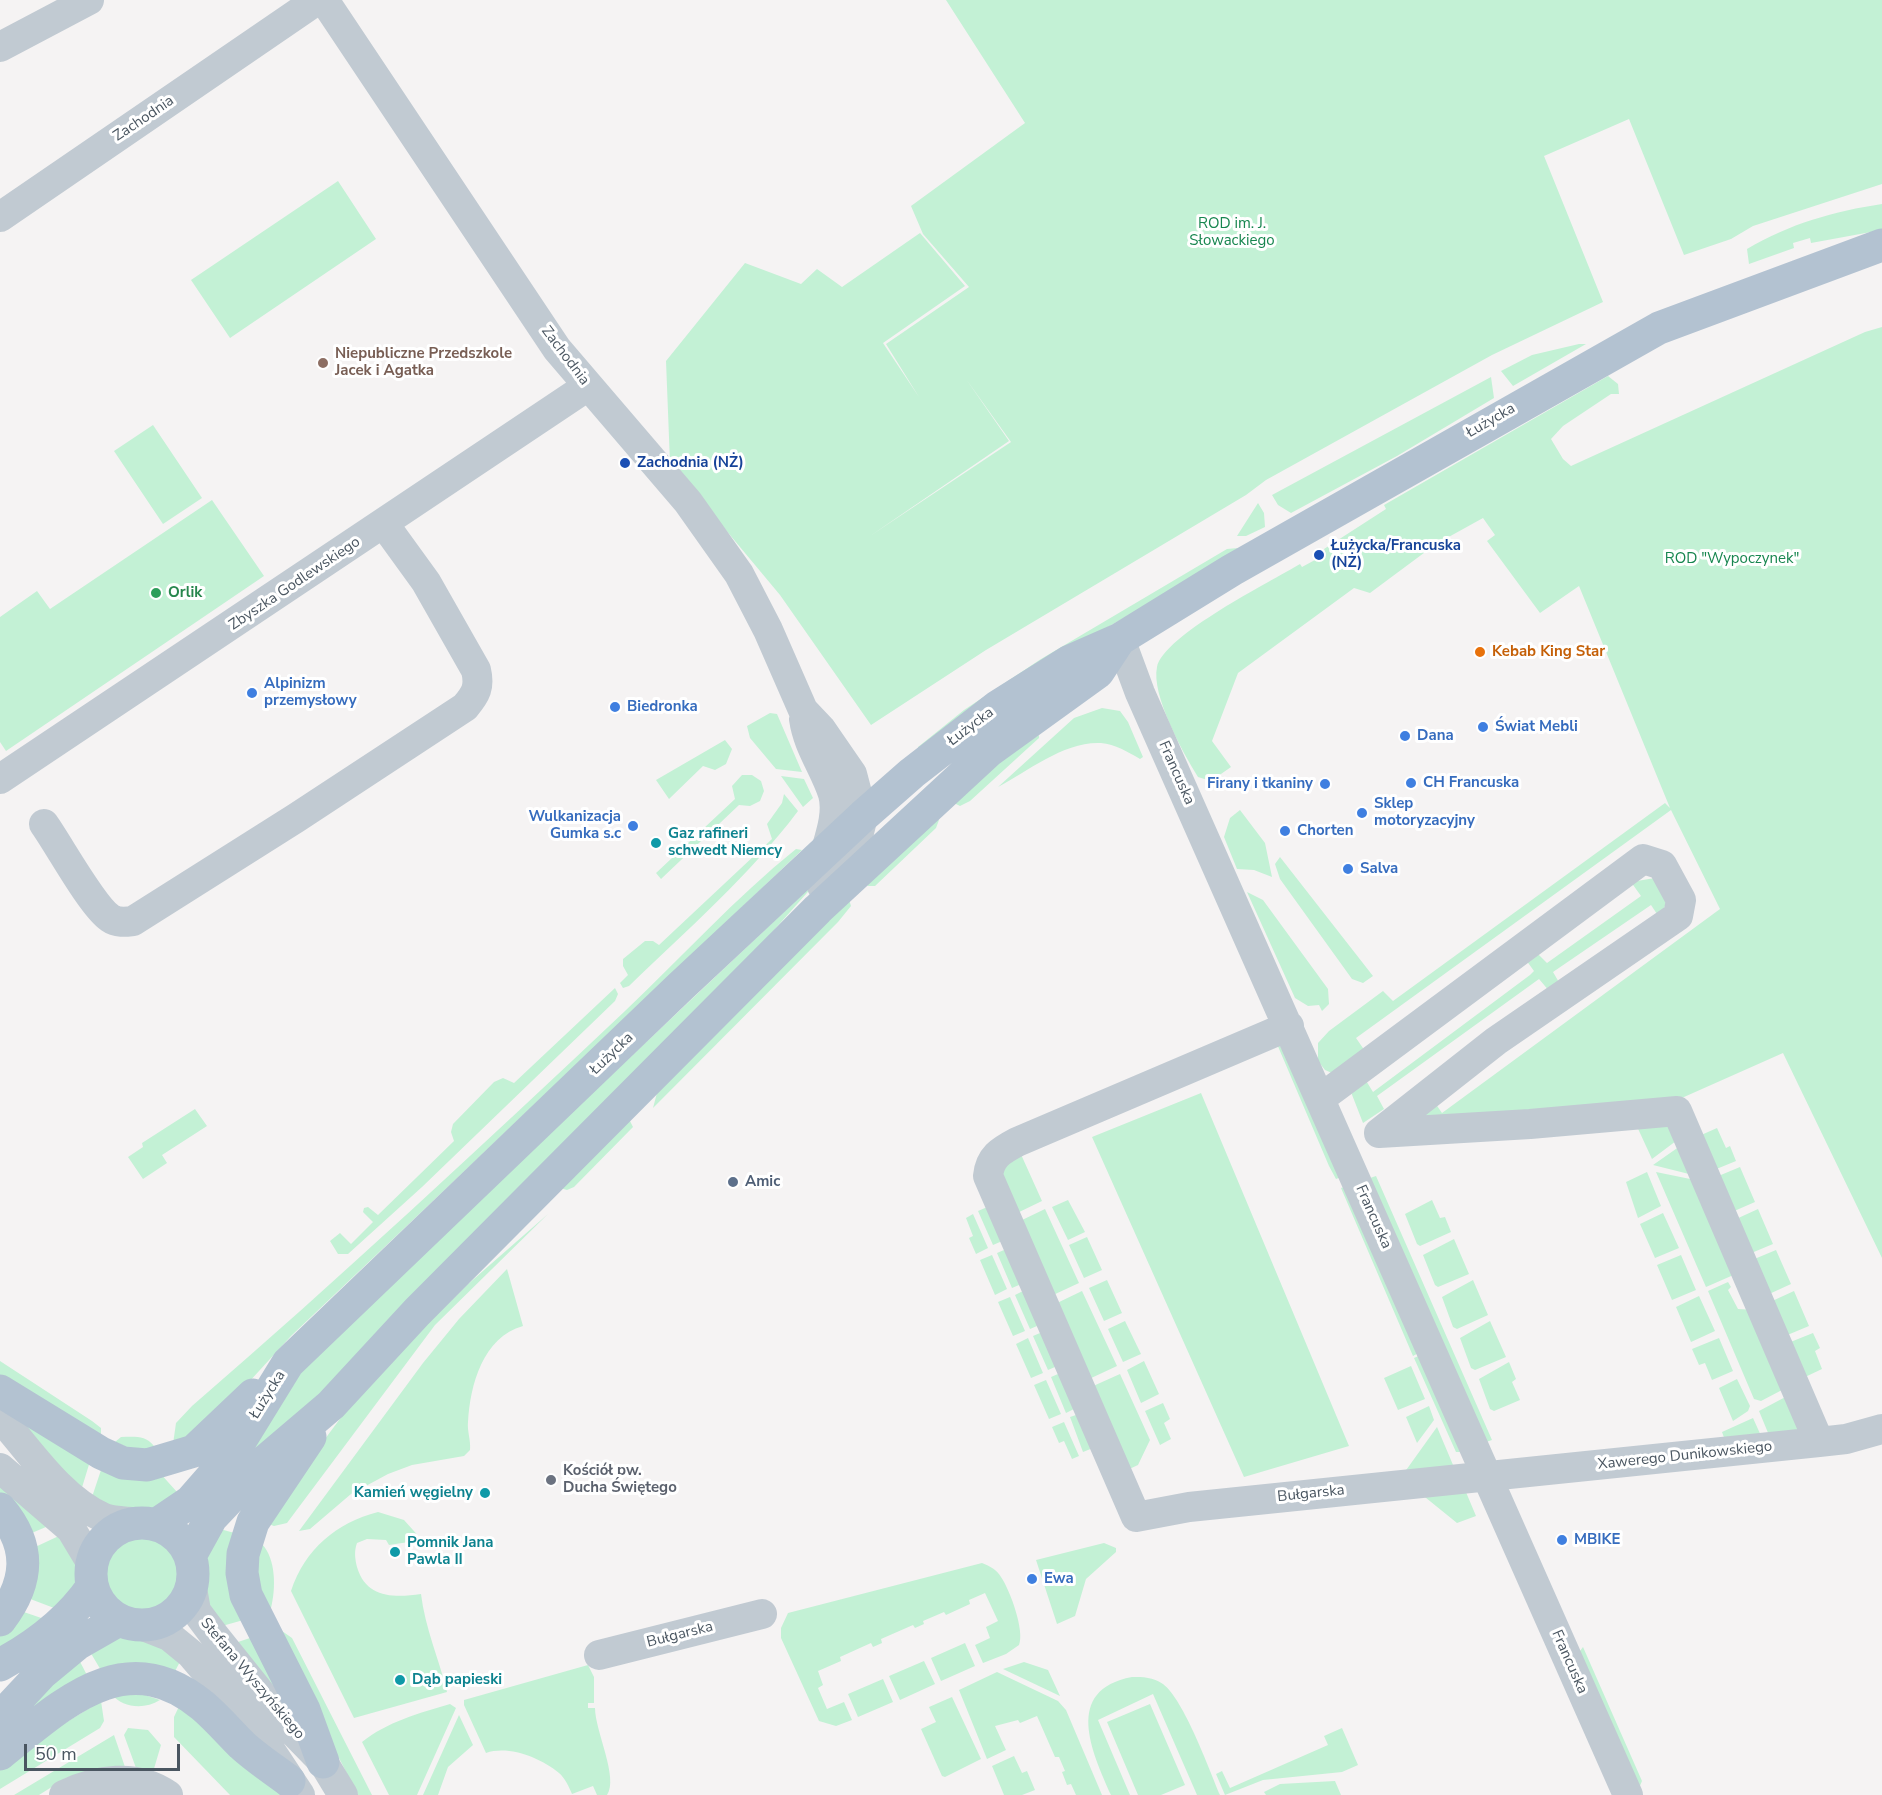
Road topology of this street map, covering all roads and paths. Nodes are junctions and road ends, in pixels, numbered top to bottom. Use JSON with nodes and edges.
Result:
{"nodes":[{"id":1,"x":89,"y":0,"type":"edge"},
{"id":2,"x":317,"y":0,"type":"edge"},
{"id":3,"x":324,"y":0,"type":"edge"},
{"id":4,"x":0,"y":47,"type":"edge"},
{"id":5,"x":0,"y":217,"type":"edge"},
{"id":6,"x":1882,"y":245,"type":"edge"},
{"id":7,"x":588,"y":386,"type":"junction"},
{"id":8,"x":384,"y":524,"type":"junction"},
{"id":9,"x":1120,"y":639,"type":"junction"},
{"id":10,"x":907,"y":777,"type":"junction"},
{"id":11,"x":0,"y":779,"type":"edge"},
{"id":12,"x":843,"y":786,"type":"junction"},
{"id":13,"x":928,"y":806,"type":"junction"},
{"id":14,"x":863,"y":816,"type":"junction"},
{"id":15,"x":45,"y":824,"type":"dead end"},
{"id":16,"x":826,"y":850,"type":"junction"},
{"id":17,"x":753,"y":976,"type":"junction"},
{"id":18,"x":1289,"y":1026,"type":"junction"},
{"id":19,"x":1321,"y":1098,"type":"junction"},
{"id":20,"x":288,"y":1363,"type":"junction"},
{"id":21,"x":0,"y":1391,"type":"edge"},
{"id":22,"x":331,"y":1405,"type":"junction"},
{"id":23,"x":0,"y":1417,"type":"edge"},
{"id":24,"x":1882,"y":1429,"type":"edge"},
{"id":25,"x":1819,"y":1442,"type":"junction"},
{"id":26,"x":0,"y":1468,"type":"edge"},
{"id":27,"x":1487,"y":1476,"type":"junction"},
{"id":28,"x":0,"y":1509,"type":"edge"},
{"id":29,"x":148,"y":1524,"type":"junction"},
{"id":30,"x":191,"y":1572,"type":"junction"},
{"id":31,"x":92,"y":1576,"type":"junction"},
{"id":32,"x":762,"y":1614,"type":"dead end"},
{"id":33,"x":0,"y":1620,"type":"edge"},
{"id":34,"x":130,"y":1623,"type":"junction"},
{"id":35,"x":599,"y":1655,"type":"dead end"},
{"id":36,"x":0,"y":1665,"type":"edge"},
{"id":37,"x":0,"y":1719,"type":"edge"},
{"id":38,"x":0,"y":1754,"type":"edge"},
{"id":39,"x":323,"y":1761,"type":"junction"},
{"id":40,"x":294,"y":1788,"type":"edge"},
{"id":41,"x":64,"y":1795,"type":"edge"},
{"id":42,"x":168,"y":1795,"type":"edge"},
{"id":43,"x":343,"y":1795,"type":"edge"},
{"id":44,"x":1628,"y":1795,"type":"edge"}],
"edges":[{"from":1,"to":4,"type":"street"},
{"from":2,"to":5,"type":"street","name":"Zachodnia"},
{"from":3,"to":7,"type":"street","name":"Zachodnia"},
{"from":6,"to":9,"type":"main road","name":"Łużycka"},
{"from":7,"to":8,"type":"street","name":"Zbyszka Godlewskiego"},
{"from":7,"to":12,"type":"street","name":"Zachodnia"},
{"from":8,"to":11,"type":"street","name":"Zbyszka Godlewskiego"},
{"from":8,"to":15,"type":"street"},
{"from":9,"to":10,"type":"main road","name":"Łużycka"},
{"from":9,"to":13,"type":"main road","name":"Łużycka"},
{"from":9,"to":18,"type":"street","name":"Francuska"},
{"from":10,"to":12,"type":"street"},
{"from":10,"to":14,"type":"main road","name":"Łużycka"},
{"from":12,"to":14,"type":"street"},
{"from":12,"to":16,"type":"street"},
{"from":13,"to":14,"type":"street"},
{"from":13,"to":17,"type":"main road","name":"Łużycka"},
{"from":14,"to":16,"type":"main road","name":"Łużycka"},
{"from":14,"to":17,"type":"street"},
{"from":16,"to":20,"type":"main road","name":"Łużycka"},
{"from":17,"to":22,"type":"main road","name":"Łużycka"},
{"from":18,"to":19,"type":"street","name":"Francuska"},
{"from":18,"to":27,"type":"street","name":"Bułgarska"},
{"from":19,"to":25,"type":"street"},
{"from":19,"to":27,"type":"street","name":"Francuska"},
{"from":20,"to":21,"type":"main road"},
{"from":20,"to":29,"type":"main road","name":"Łużycka"},
{"from":22,"to":30,"type":"main road","name":"Łużycka"},
{"from":22,"to":39,"type":"main road"},
{"from":23,"to":29,"type":"street"},
{"from":24,"to":25,"type":"street","name":"Xawerego Dunikowskiego"},
{"from":25,"to":27,"type":"street","name":"Xawerego Dunikowskiego"},
{"from":26,"to":31,"type":"street"},
{"from":27,"to":44,"type":"street","name":"Francuska"},
{"from":28,"to":33,"type":"main road"},
{"from":29,"to":30,"type":"main road"},
{"from":29,"to":31,"type":"main road"},
{"from":30,"to":34,"type":"main road"},
{"from":30,"to":39,"type":"street","name":"Stefana Wyszyńskiego"},
{"from":31,"to":34,"type":"main road"},
{"from":31,"to":36,"type":"main road"},
{"from":32,"to":35,"type":"street","name":"Bułgarska"},
{"from":34,"to":37,"type":"main road"},
{"from":34,"to":40,"type":"street","name":"Stefana Wyszyńskiego"},
{"from":38,"to":40,"type":"main road"},
{"from":39,"to":43,"type":"street","name":"Stefana Wyszyńskiego"},
{"from":41,"to":42,"type":"street"}]}
